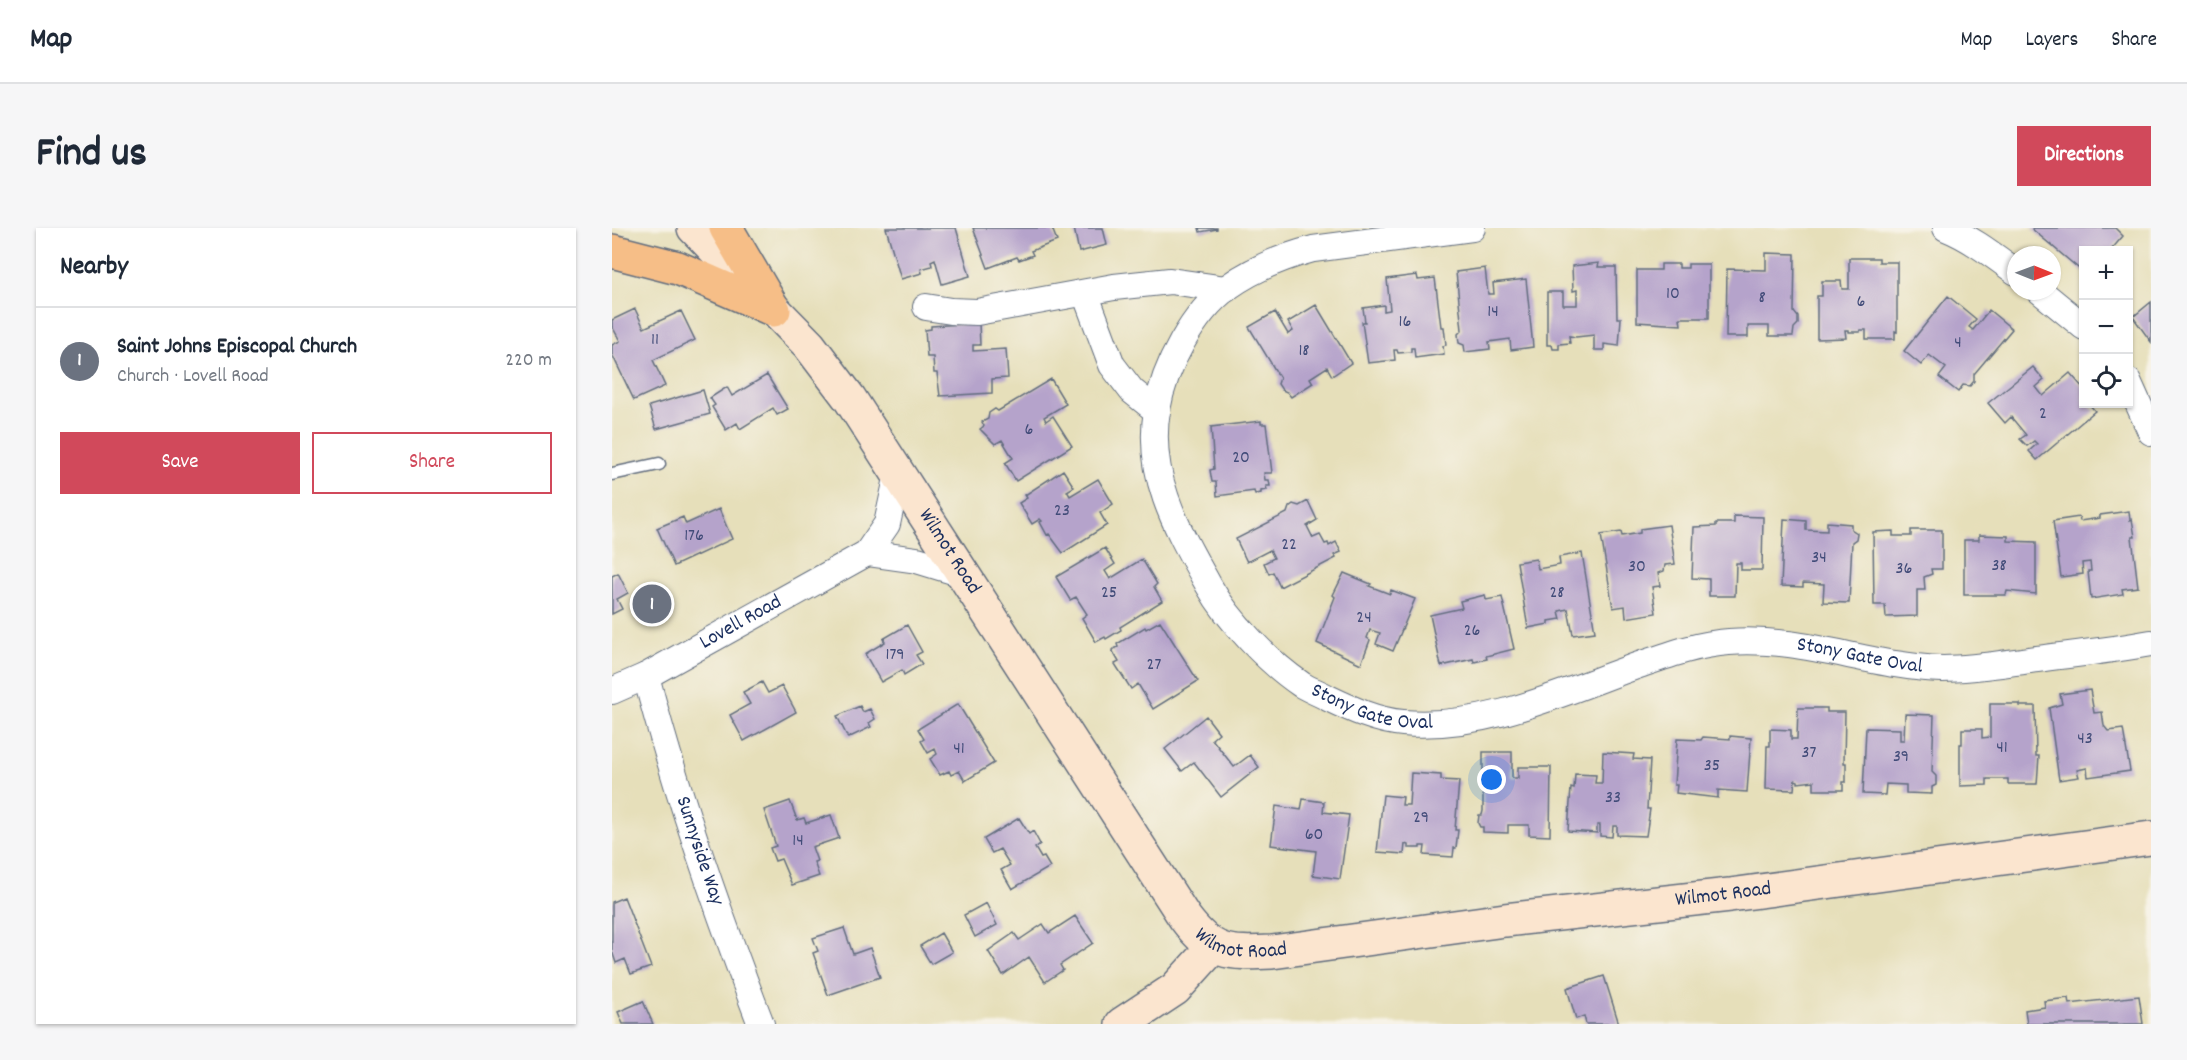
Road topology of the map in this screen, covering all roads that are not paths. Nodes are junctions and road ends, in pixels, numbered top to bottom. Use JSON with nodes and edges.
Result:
{"nodes":[{"id":1,"x":694,"y":228,"type":"edge"},
{"id":2,"x":726,"y":228,"type":"edge"},
{"id":3,"x":1472,"y":228,"type":"edge"},
{"id":4,"x":1946,"y":228,"type":"edge"},
{"id":5,"x":612,"y":251,"type":"edge"},
{"id":6,"x":2007,"y":265,"type":"edge"},
{"id":7,"x":1226,"y":289,"type":"junction"},
{"id":8,"x":1085,"y":293,"type":"junction"},
{"id":9,"x":2051,"y":300,"type":"edge"},
{"id":10,"x":926,"y":307,"type":"dead end"},
{"id":11,"x":774,"y":310,"type":"junction"},
{"id":12,"x":2079,"y":323,"type":"edge"},
{"id":13,"x":2133,"y":392,"type":"edge"},
{"id":14,"x":1156,"y":411,"type":"junction"},
{"id":15,"x":2151,"y":432,"type":"edge"},
{"id":16,"x":659,"y":464,"type":"dead end"},
{"id":17,"x":612,"y":474,"type":"edge"},
{"id":18,"x":898,"y":474,"type":"junction"},
{"id":19,"x":867,"y":553,"type":"junction"},
{"id":20,"x":963,"y":574,"type":"junction"},
{"id":21,"x":2151,"y":644,"type":"edge"},
{"id":22,"x":646,"y":676,"type":"junction"},
{"id":23,"x":612,"y":691,"type":"edge"},
{"id":24,"x":2151,"y":838,"type":"edge"},
{"id":25,"x":1213,"y":947,"type":"junction"},
{"id":26,"x":761,"y":1024,"type":"edge"},
{"id":27,"x":1122,"y":1024,"type":"edge"}],
"edges":[{"from":1,"to":11,"type":"street","name":"Wilmot Road"},
{"from":2,"to":11,"type":"main road"},
{"from":3,"to":7,"type":"street","name":"Stony Gate Oval"},
{"from":4,"to":6,"type":"street"},
{"from":5,"to":11,"type":"main road"},
{"from":7,"to":8,"type":"street"},
{"from":7,"to":14,"type":"street","name":"Stony Gate Oval"},
{"from":8,"to":10,"type":"street"},
{"from":8,"to":14,"type":"street"},
{"from":9,"to":12,"type":"street"},
{"from":11,"to":18,"type":"street","name":"Wilmot Road"},
{"from":13,"to":15,"type":"street"},
{"from":14,"to":21,"type":"street","name":"Stony Gate Oval"},
{"from":16,"to":17,"type":"lane"},
{"from":18,"to":19,"type":"street","name":"Lovell Road"},
{"from":18,"to":20,"type":"street","name":"Wilmot Road"},
{"from":19,"to":20,"type":"street"},
{"from":19,"to":22,"type":"street","name":"Lovell Road"},
{"from":20,"to":25,"type":"street","name":"Wilmot Road"},
{"from":22,"to":23,"type":"street","name":"Lovell Road"},
{"from":22,"to":26,"type":"street","name":"Sunnyside Way"},
{"from":24,"to":25,"type":"street","name":"Wilmot Road"},
{"from":25,"to":27,"type":"street"}]}
